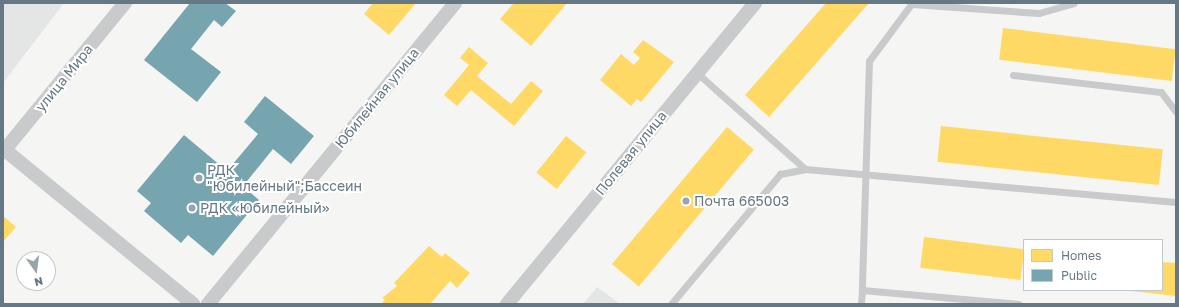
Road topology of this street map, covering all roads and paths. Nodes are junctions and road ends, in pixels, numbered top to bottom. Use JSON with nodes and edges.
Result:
{"nodes":[{"id":1,"x":125,"y":3,"type":"edge"},
{"id":2,"x":455,"y":3,"type":"edge"},
{"id":3,"x":755,"y":3,"type":"edge"},
{"id":4,"x":912,"y":3,"type":"edge"},
{"id":5,"x":1074,"y":3,"type":"edge"},
{"id":6,"x":697,"y":73,"type":"junction"},
{"id":7,"x":1013,"y":75,"type":"dead end"},
{"id":8,"x":1176,"y":112,"type":"edge"},
{"id":9,"x":4,"y":151,"type":"edge"},
{"id":10,"x":806,"y":169,"type":"junction"},
{"id":11,"x":867,"y":177,"type":"junction"},
{"id":12,"x":1176,"y":202,"type":"edge"},
{"id":13,"x":862,"y":290,"type":"junction"},
{"id":14,"x":978,"y":302,"type":"edge"},
{"id":15,"x":193,"y":304,"type":"edge"},
{"id":16,"x":208,"y":304,"type":"edge"},
{"id":17,"x":507,"y":304,"type":"edge"},
{"id":18,"x":671,"y":304,"type":"edge"},
{"id":19,"x":861,"y":304,"type":"edge"},
{"id":20,"x":1018,"y":304,"type":"edge"}],
"edges":[{"from":1,"to":9,"type":"street","name":"улица Мира"},
{"from":2,"to":16,"type":"street","name":"Юбилейная улица"},
{"from":3,"to":6,"type":"street","name":"Полевая улица"},
{"from":4,"to":5,"type":"lane"},
{"from":4,"to":11,"type":"lane"},
{"from":6,"to":10,"type":"lane"},
{"from":6,"to":17,"type":"street","name":"Полевая улица"},
{"from":7,"to":8,"type":"lane"},
{"from":9,"to":15,"type":"street"},
{"from":10,"to":11,"type":"lane"},
{"from":10,"to":18,"type":"lane"},
{"from":11,"to":12,"type":"lane"},
{"from":11,"to":13,"type":"lane"},
{"from":13,"to":14,"type":"lane"},
{"from":13,"to":19,"type":"lane"},
{"from":14,"to":20,"type":"lane"}]}
